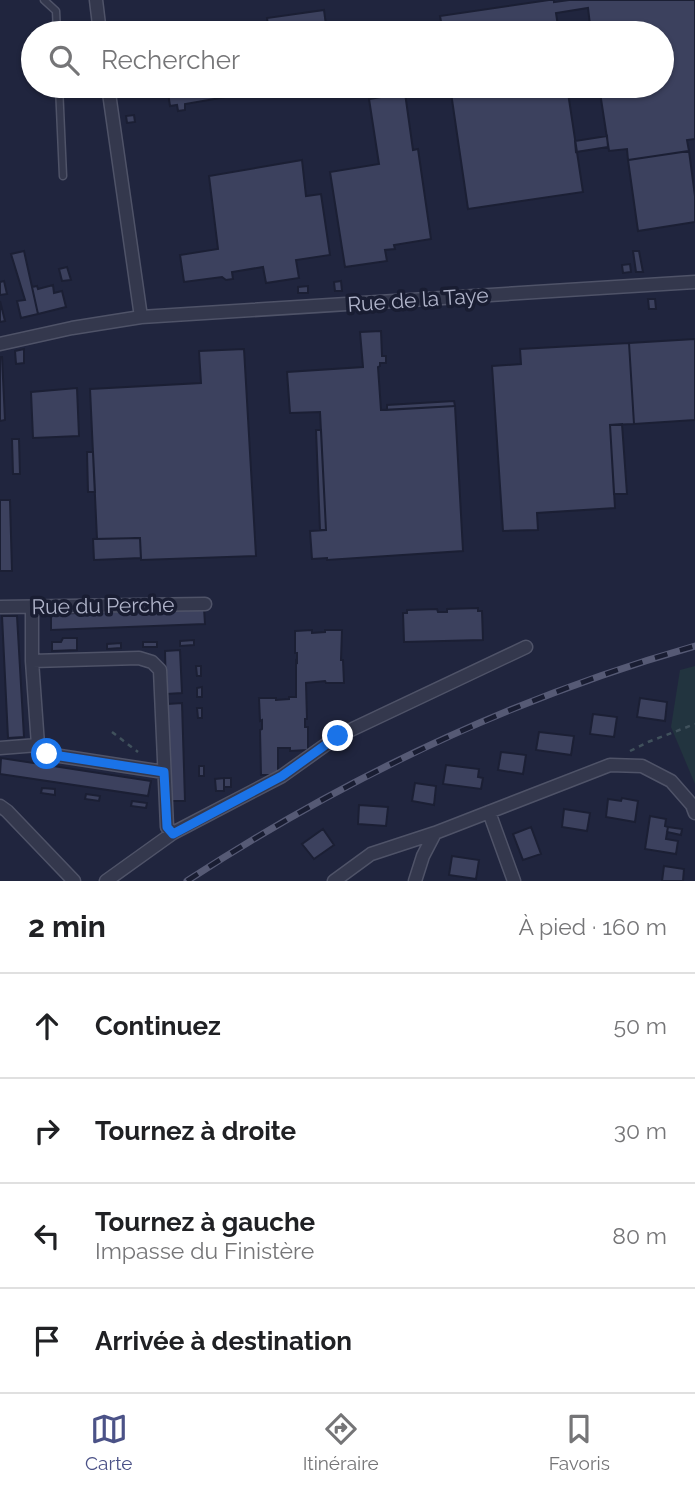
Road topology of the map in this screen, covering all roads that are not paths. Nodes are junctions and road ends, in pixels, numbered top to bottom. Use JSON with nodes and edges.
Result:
{"nodes":[{"id":1,"x":44,"y":0,"type":"edge"},
{"id":2,"x":96,"y":0,"type":"edge"},
{"id":3,"x":56,"y":21,"type":"edge"},
{"id":4,"x":99,"y":21,"type":"edge"},
{"id":5,"x":60,"y":98,"type":"edge"},
{"id":6,"x":110,"y":98,"type":"edge"},
{"id":7,"x":63,"y":176,"type":"dead end"},
{"id":8,"x":695,"y":282,"type":"edge"},
{"id":9,"x":141,"y":317,"type":"junction"},
{"id":10,"x":0,"y":344,"type":"edge"},
{"id":11,"x":205,"y":604,"type":"dead end"},
{"id":12,"x":0,"y":607,"type":"edge"},
{"id":13,"x":32,"y":607,"type":"junction"},
{"id":14,"x":526,"y":647,"type":"dead end"},
{"id":15,"x":32,"y":662,"type":"junction"},
{"id":16,"x":38,"y":745,"type":"junction"},
{"id":17,"x":0,"y":748,"type":"edge"},
{"id":18,"x":164,"y":772,"type":"junction"},
{"id":19,"x":2,"y":811,"type":"edge"},
{"id":20,"x":489,"y":812,"type":"junction"},
{"id":21,"x":695,"y":813,"type":"edge"},
{"id":22,"x":435,"y":833,"type":"junction"},
{"id":23,"x":173,"y":834,"type":"junction"},
{"id":24,"x":74,"y":881,"type":"edge"},
{"id":25,"x":106,"y":881,"type":"edge"},
{"id":26,"x":334,"y":881,"type":"edge"},
{"id":27,"x":415,"y":881,"type":"edge"},
{"id":28,"x":514,"y":881,"type":"edge"}],
"edges":[{"from":1,"to":3,"type":"lane"},
{"from":2,"to":4,"type":"street"},
{"from":5,"to":7,"type":"lane"},
{"from":6,"to":9,"type":"street"},
{"from":8,"to":9,"type":"street","name":"Rue de la Taye"},
{"from":9,"to":10,"type":"street","name":"Rue de la Taye"},
{"from":11,"to":13,"type":"street","name":"Rue du Perche"},
{"from":12,"to":13,"type":"street","name":"Rue du Perche"},
{"from":13,"to":15,"type":"street"},
{"from":14,"to":23,"type":"street"},
{"from":15,"to":16,"type":"street"},
{"from":15,"to":18,"type":"street"},
{"from":16,"to":17,"type":"street"},
{"from":16,"to":18,"type":"street"},
{"from":18,"to":23,"type":"street"},
{"from":19,"to":24,"type":"street"},
{"from":20,"to":21,"type":"street"},
{"from":20,"to":22,"type":"street"},
{"from":20,"to":28,"type":"street"},
{"from":22,"to":26,"type":"street"},
{"from":22,"to":27,"type":"street"},
{"from":23,"to":25,"type":"street"}]}
